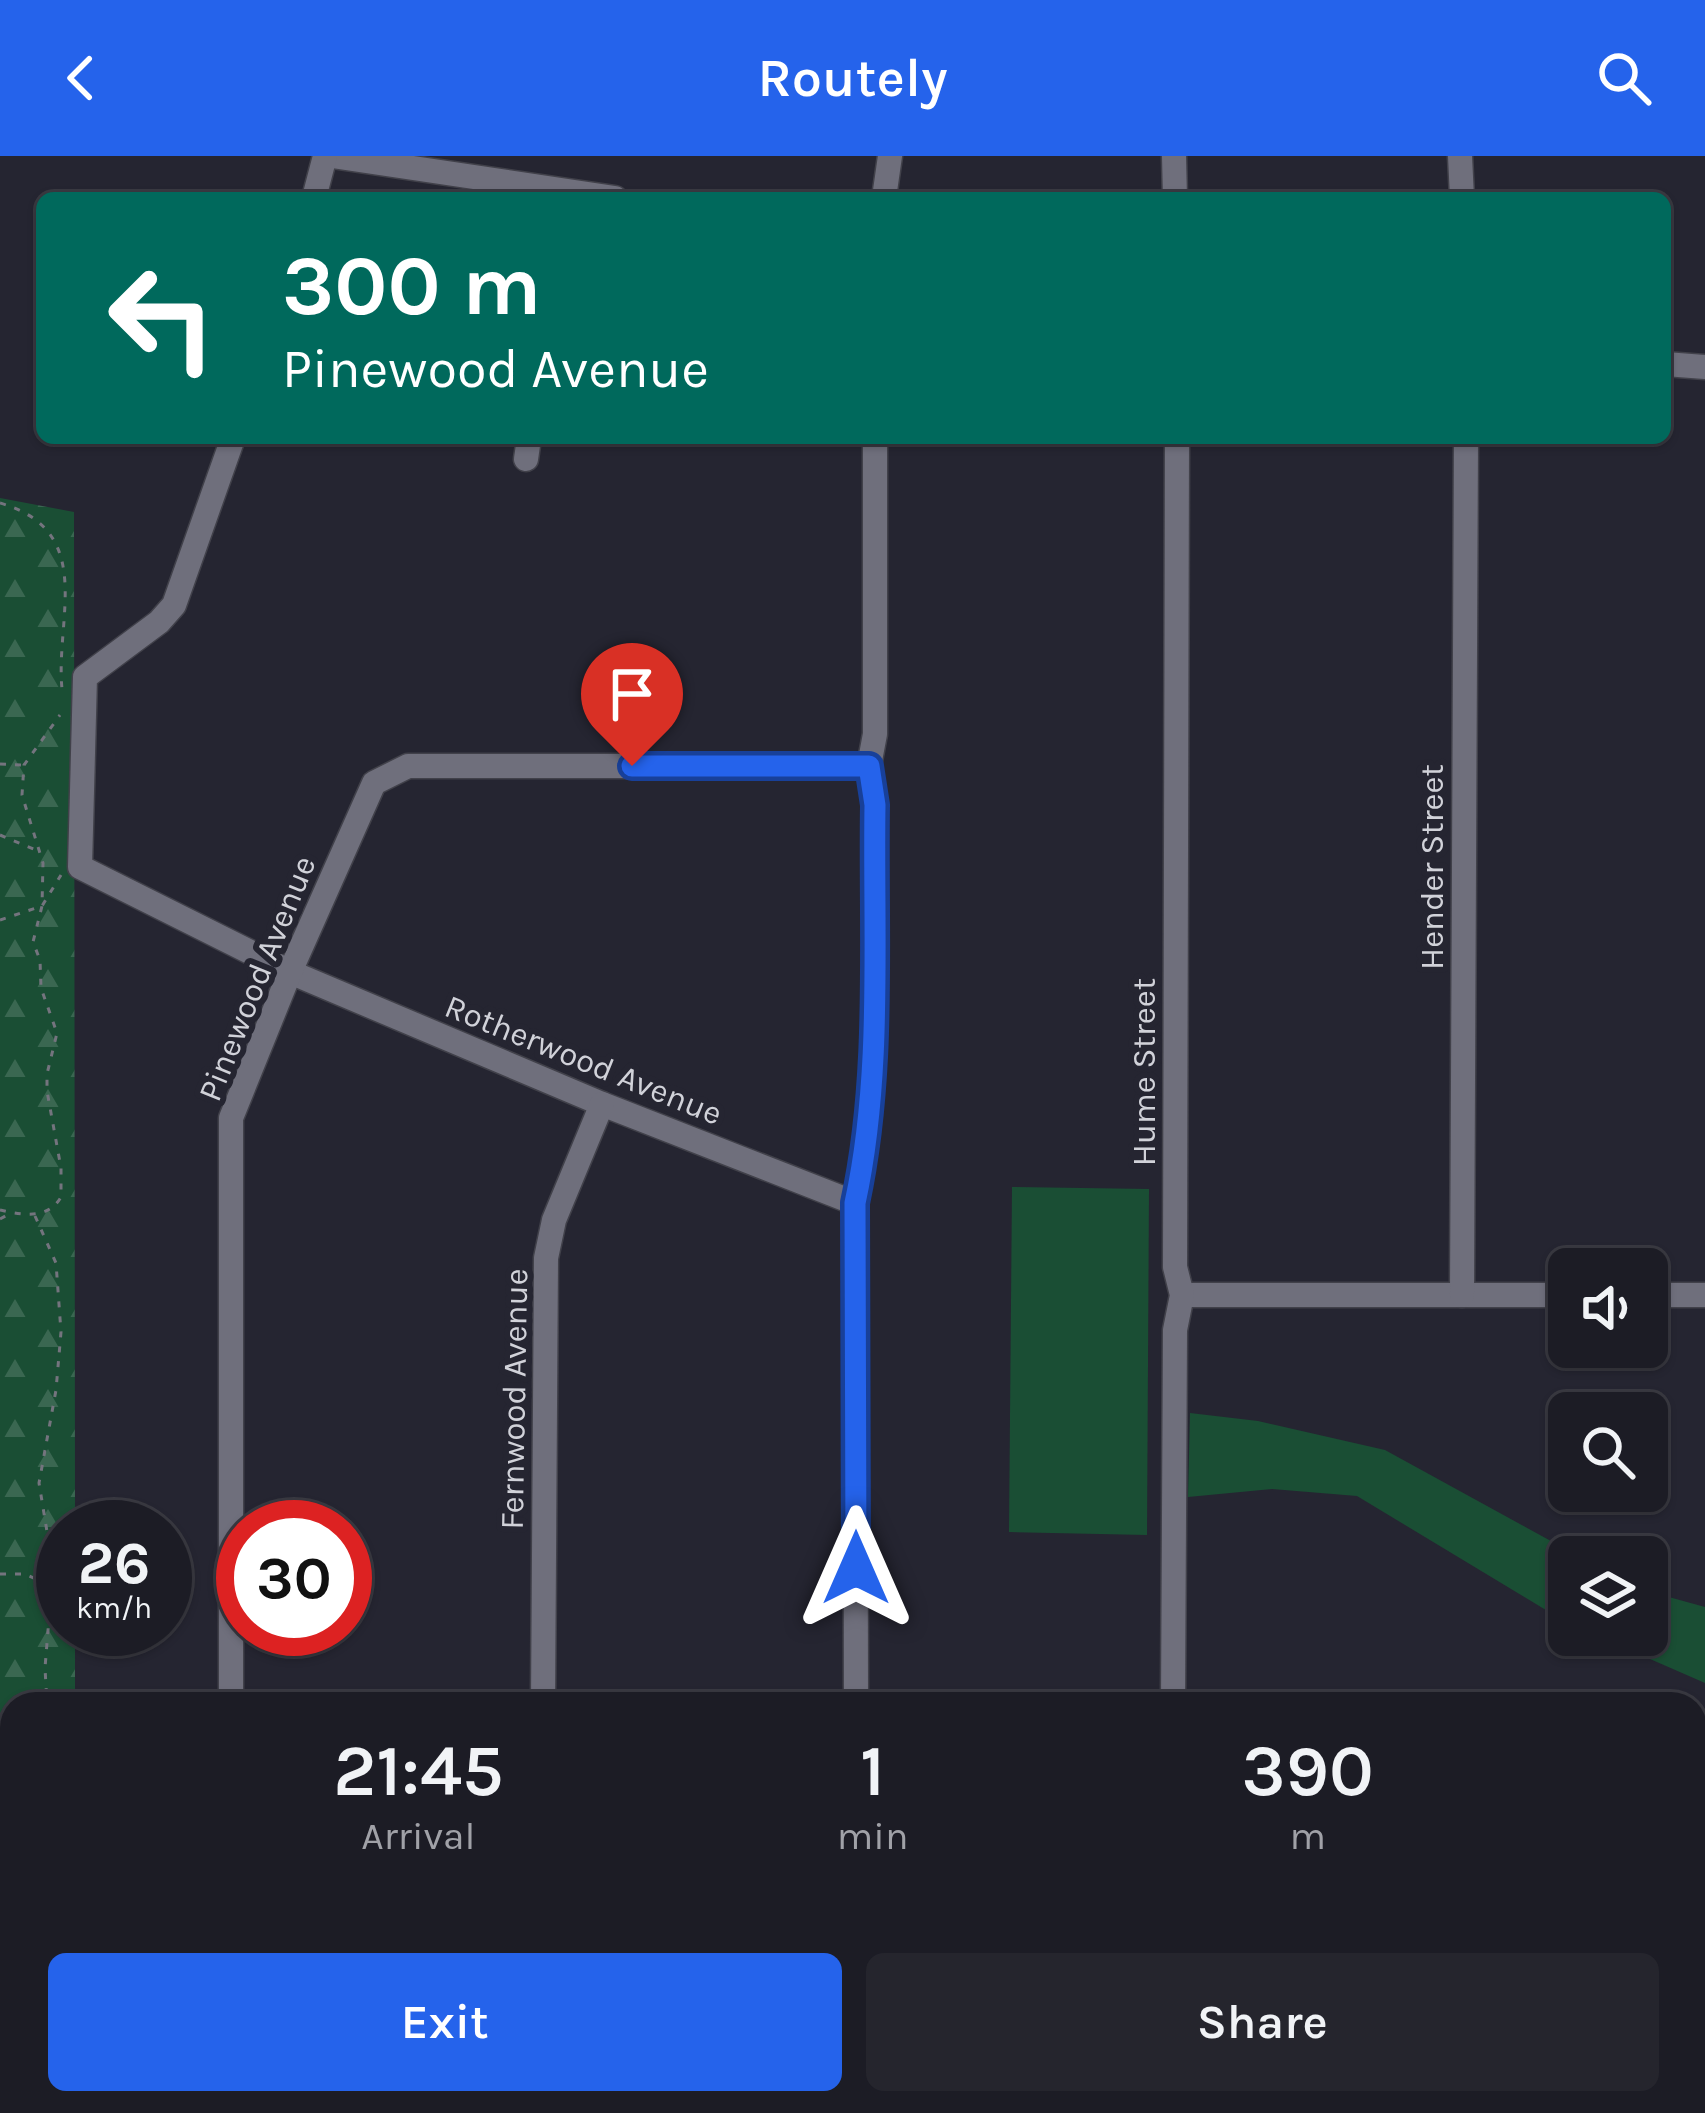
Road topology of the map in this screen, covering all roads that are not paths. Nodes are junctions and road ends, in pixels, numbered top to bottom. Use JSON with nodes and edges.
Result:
{"nodes":[{"id":1,"x":328,"y":156,"type":"edge"},
{"id":2,"x":890,"y":156,"type":"edge"},
{"id":3,"x":1174,"y":156,"type":"edge"},
{"id":4,"x":1460,"y":156,"type":"edge"},
{"id":5,"x":463,"y":165,"type":"edge"},
{"id":6,"x":316,"y":192,"type":"edge"},
{"id":7,"x":562,"y":192,"type":"edge"},
{"id":8,"x":885,"y":192,"type":"edge"},
{"id":9,"x":1175,"y":192,"type":"edge"},
{"id":10,"x":1462,"y":192,"type":"edge"},
{"id":11,"x":1671,"y":365,"type":"edge"},
{"id":12,"x":1705,"y":368,"type":"edge"},
{"id":13,"x":231,"y":444,"type":"edge"},
{"id":14,"x":875,"y":444,"type":"edge"},
{"id":15,"x":1177,"y":444,"type":"edge"},
{"id":16,"x":1466,"y":444,"type":"edge"},
{"id":17,"x":869,"y":766,"type":"junction"},
{"id":18,"x":290,"y":972,"type":"junction"},
{"id":19,"x":602,"y":1104,"type":"junction"},
{"id":20,"x":855,"y":1203,"type":"junction"},
{"id":21,"x":1182,"y":1295,"type":"junction"},
{"id":22,"x":1462,"y":1295,"type":"junction"},
{"id":23,"x":1548,"y":1295,"type":"edge"},
{"id":24,"x":1668,"y":1295,"type":"edge"},
{"id":25,"x":1705,"y":1295,"type":"edge"},
{"id":26,"x":231,"y":1692,"type":"edge"},
{"id":27,"x":544,"y":1692,"type":"edge"},
{"id":28,"x":856,"y":1692,"type":"edge"},
{"id":29,"x":1173,"y":1692,"type":"edge"}],
"edges":[{"from":1,"to":5,"type":"street"},
{"from":1,"to":6,"type":"street"},
{"from":2,"to":8,"type":"street"},
{"from":3,"to":9,"type":"street"},
{"from":4,"to":10,"type":"street"},
{"from":5,"to":7,"type":"street"},
{"from":11,"to":12,"type":"street"},
{"from":13,"to":18,"type":"street","name":"Rotherwood Avenue"},
{"from":14,"to":17,"type":"street"},
{"from":15,"to":21,"type":"street","name":"Hume Street"},
{"from":16,"to":22,"type":"street","name":"Hender Street"},
{"from":17,"to":18,"type":"street","name":"Pinewood Avenue"},
{"from":17,"to":20,"type":"street"},
{"from":18,"to":19,"type":"street","name":"Rotherwood Avenue"},
{"from":18,"to":26,"type":"street","name":"Pinewood Avenue"},
{"from":19,"to":20,"type":"street","name":"Rotherwood Avenue"},
{"from":19,"to":27,"type":"street","name":"Fernwood Avenue"},
{"from":20,"to":28,"type":"street"},
{"from":21,"to":22,"type":"street"},
{"from":21,"to":29,"type":"street","name":"Hume Street"},
{"from":22,"to":23,"type":"street"},
{"from":24,"to":25,"type":"street"}]}
